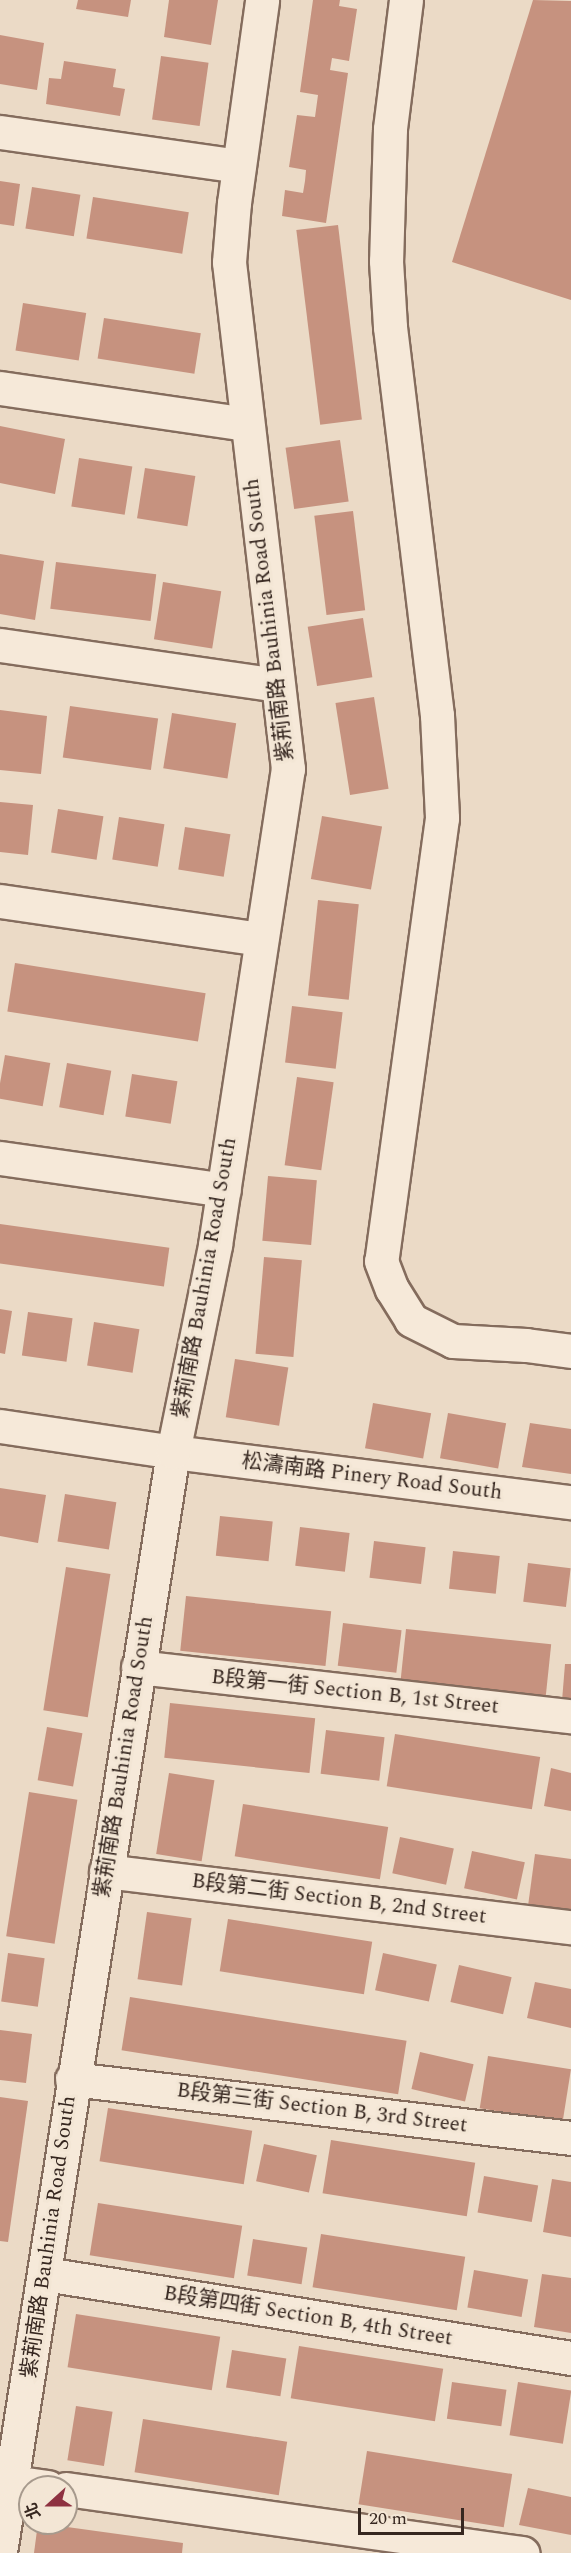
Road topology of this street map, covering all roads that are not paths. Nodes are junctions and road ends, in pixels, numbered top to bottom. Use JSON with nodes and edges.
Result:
{"nodes":[{"id":1,"x":262,"y":0,"type":"edge"},
{"id":2,"x":405,"y":0,"type":"edge"},
{"id":3,"x":0,"y":132,"type":"edge"},
{"id":4,"x":239,"y":166,"type":"junction"},
{"id":5,"x":0,"y":388,"type":"edge"},
{"id":6,"x":246,"y":424,"type":"junction"},
{"id":7,"x":0,"y":645,"type":"edge"},
{"id":8,"x":277,"y":685,"type":"junction"},
{"id":9,"x":0,"y":901,"type":"edge"},
{"id":10,"x":261,"y":939,"type":"junction"},
{"id":11,"x":0,"y":1158,"type":"edge"},
{"id":12,"x":224,"y":1190,"type":"junction"},
{"id":13,"x":571,"y":1351,"type":"edge"},
{"id":14,"x":0,"y":1426,"type":"edge"},
{"id":15,"x":173,"y":1452,"type":"junction"},
{"id":16,"x":571,"y":1502,"type":"edge"},
{"id":17,"x":138,"y":1667,"type":"junction"},
{"id":18,"x":571,"y":1716,"type":"edge"},
{"id":19,"x":106,"y":1871,"type":"junction"},
{"id":20,"x":571,"y":1927,"type":"edge"},
{"id":21,"x":72,"y":2079,"type":"junction"},
{"id":22,"x":571,"y":2138,"type":"edge"},
{"id":23,"x":45,"y":2274,"type":"junction"},
{"id":24,"x":571,"y":2358,"type":"edge"},
{"id":25,"x":12,"y":2482,"type":"junction"},
{"id":26,"x":18,"y":2483,"type":"edge"},
{"id":27,"x":78,"y":2491,"type":"edge"},
{"id":28,"x":0,"y":2552,"type":"edge"},
{"id":29,"x":523,"y":2553,"type":"edge"}],
"edges":[{"from":1,"to":4,"type":"street","name":"紫荊南路 Bauhinia Road South"},
{"from":2,"to":13,"type":"street"},
{"from":3,"to":4,"type":"street"},
{"from":4,"to":6,"type":"street","name":"紫荊南路 Bauhinia Road South"},
{"from":5,"to":6,"type":"street"},
{"from":6,"to":8,"type":"street","name":"紫荊南路 Bauhinia Road South"},
{"from":7,"to":8,"type":"street"},
{"from":8,"to":10,"type":"street","name":"紫荊南路 Bauhinia Road South"},
{"from":9,"to":10,"type":"street"},
{"from":10,"to":12,"type":"street","name":"紫荊南路 Bauhinia Road South"},
{"from":11,"to":12,"type":"street"},
{"from":12,"to":15,"type":"street","name":"紫荊南路 Bauhinia Road South"},
{"from":14,"to":15,"type":"street","name":"松濤南路 Pinery Road South"},
{"from":15,"to":16,"type":"street","name":"松濤南路 Pinery Road South"},
{"from":15,"to":17,"type":"street","name":"紫荊南路 Bauhinia Road South"},
{"from":17,"to":18,"type":"street","name":"B段第一街 Section B, 1st Street"},
{"from":17,"to":19,"type":"street","name":"紫荊南路 Bauhinia Road South"},
{"from":19,"to":20,"type":"street","name":"B段第二街 Section B, 2nd Street"},
{"from":19,"to":21,"type":"street","name":"紫荊南路 Bauhinia Road South"},
{"from":21,"to":22,"type":"street","name":"B段第三街 Section B, 3rd Street"},
{"from":21,"to":23,"type":"street","name":"紫荊南路 Bauhinia Road South"},
{"from":23,"to":24,"type":"street","name":"B段第四街 Section B, 4th Street"},
{"from":23,"to":25,"type":"street","name":"紫荊南路 Bauhinia Road South"},
{"from":25,"to":26,"type":"street"},
{"from":25,"to":28,"type":"street","name":"紫荊南路 Bauhinia Road South"},
{"from":27,"to":29,"type":"street"}]}
